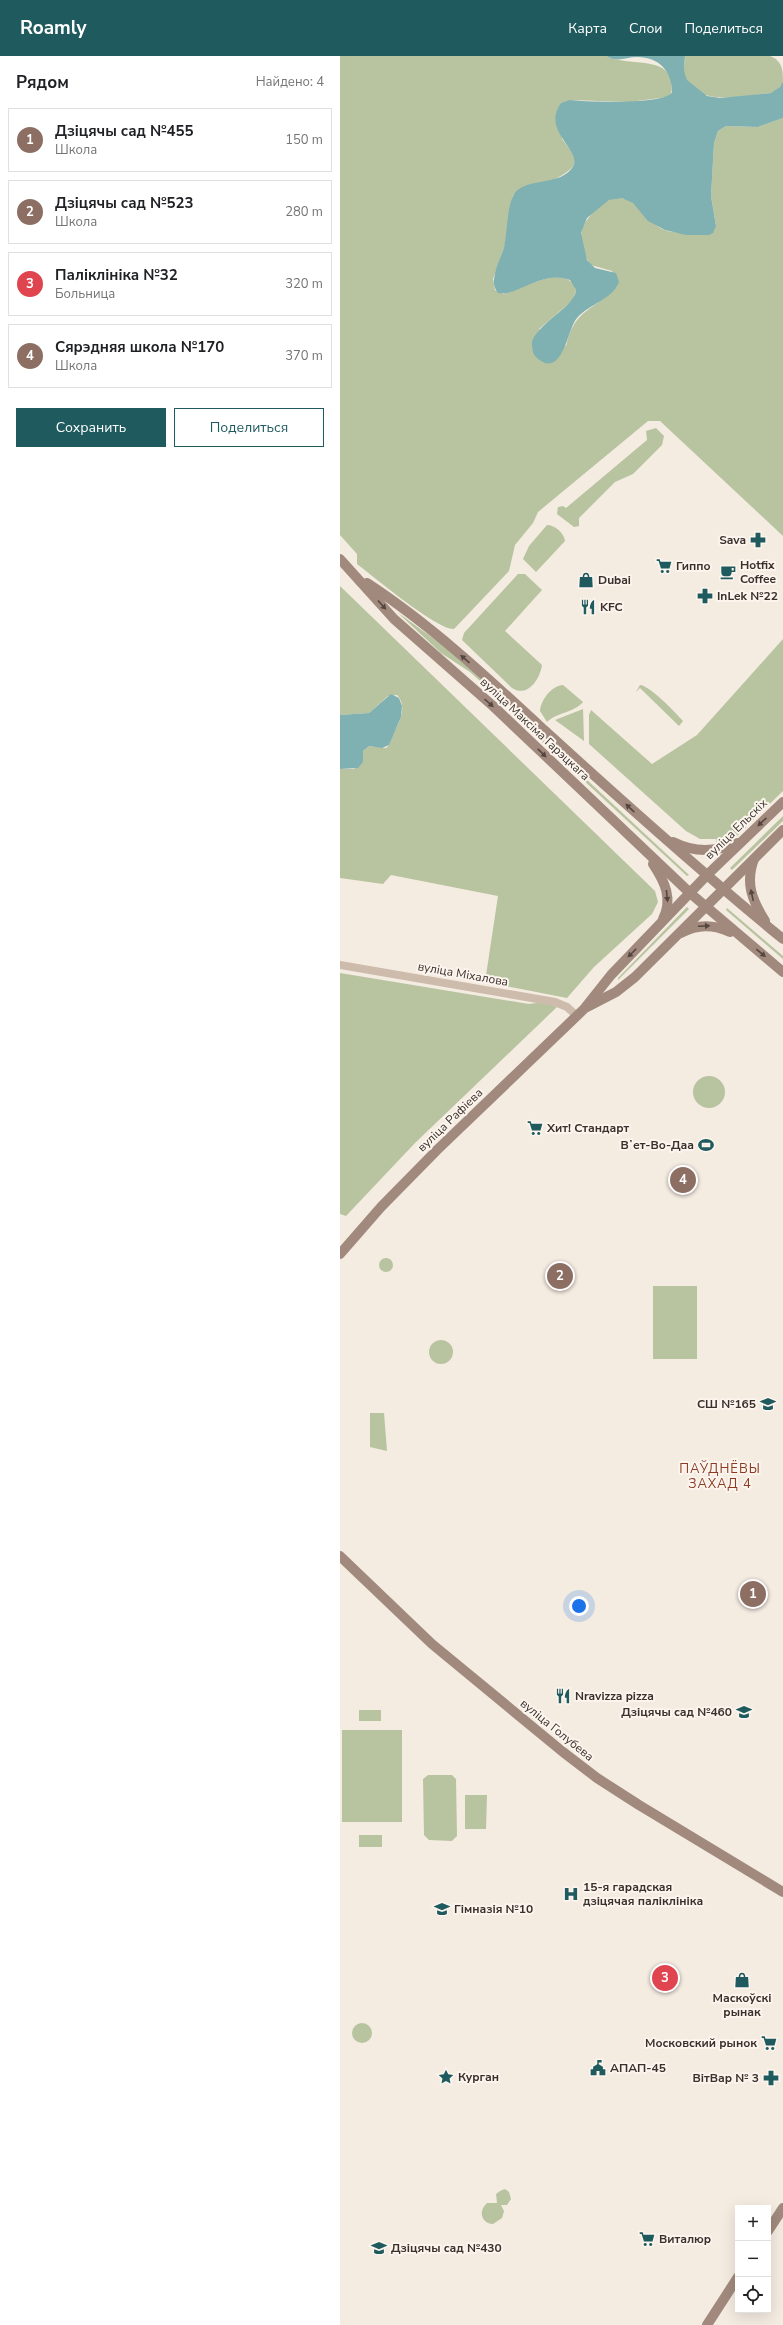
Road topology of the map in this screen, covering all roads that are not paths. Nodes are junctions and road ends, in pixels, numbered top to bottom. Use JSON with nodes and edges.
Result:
{"nodes":[{"id":1,"x":341,"y":562,"type":"edge"},
{"id":2,"x":356,"y":576,"type":"junction"},
{"id":3,"x":526,"y":712,"type":"junction"},
{"id":4,"x":514,"y":726,"type":"junction"},
{"id":5,"x":783,"y":802,"type":"edge"},
{"id":6,"x":783,"y":830,"type":"edge"},
{"id":7,"x":658,"y":835,"type":"junction"},
{"id":8,"x":740,"y":842,"type":"junction"},
{"id":9,"x":643,"y":849,"type":"junction"},
{"id":10,"x":756,"y":855,"type":"junction"},
{"id":11,"x":707,"y":875,"type":"junction"},
{"id":12,"x":723,"y":889,"type":"junction"},
{"id":13,"x":694,"y":896,"type":"junction"},
{"id":14,"x":705,"y":906,"type":"junction"},
{"id":15,"x":660,"y":925,"type":"junction"},
{"id":16,"x":770,"y":929,"type":"junction"},
{"id":17,"x":738,"y":935,"type":"junction"},
{"id":18,"x":671,"y":939,"type":"junction"},
{"id":19,"x":783,"y":940,"type":"edge"},
{"id":20,"x":340,"y":965,"type":"edge"},
{"id":21,"x":783,"y":972,"type":"edge"},
{"id":22,"x":580,"y":1012,"type":"junction"},
{"id":23,"x":340,"y":1254,"type":"edge"},
{"id":24,"x":340,"y":1556,"type":"edge"},
{"id":25,"x":783,"y":1892,"type":"edge"},
{"id":26,"x":783,"y":2208,"type":"edge"},
{"id":27,"x":771,"y":2226,"type":"edge"},
{"id":28,"x":735,"y":2282,"type":"edge"},
{"id":29,"x":707,"y":2325,"type":"edge"}],
"edges":[{"from":1,"to":2,"type":"main road","name":"вуліца Максіма Гарэцкага"},
{"from":3,"to":2,"type":"main road","name":"вуліца Максіма Гарэцкага","one_way":true},
{"from":2,"to":4,"type":"main road","name":"вуліца Максіма Гарэцкага","one_way":true},
{"from":3,"to":4,"type":"main road"},
{"from":7,"to":3,"type":"main road","name":"вуліца Максіма Гарэцкага","one_way":true},
{"from":4,"to":9,"type":"main road","name":"вуліца Максіма Гарэцкага","one_way":true},
{"from":5,"to":8,"type":"main road","name":"вуліца Ельскіх","one_way":true},
{"from":6,"to":10,"type":"main road"},
{"from":7,"to":8,"type":"main road"},
{"from":7,"to":11,"type":"main road","name":"вуліца Максіма Гарэцкага"},
{"from":8,"to":11,"type":"main road","name":"вуліца Ельскіх"},
{"from":9,"to":13,"type":"main road","name":"вуліца Максіма Гарэцкага"},
{"from":9,"to":15,"type":"main road","one_way":true},
{"from":10,"to":12,"type":"main road"},
{"from":16,"to":10,"type":"main road","one_way":true},
{"from":11,"to":12,"type":"main road","name":"вуліца Максіма Гарэцкага"},
{"from":11,"to":13,"type":"main road","name":"вуліца Рафіева"},
{"from":12,"to":14,"type":"main road","name":"вуліца Рафіева"},
{"from":12,"to":16,"type":"main road","name":"вуліца Максіма Гарэцкага"},
{"from":13,"to":14,"type":"main road","name":"вуліца Максіма Гарэцкага"},
{"from":13,"to":15,"type":"main road","name":"вуліца Рафіева"},
{"from":14,"to":17,"type":"main road","name":"вуліца Максіма Гарэцкага"},
{"from":14,"to":18,"type":"main road","name":"вуліца Рафіева"},
{"from":15,"to":22,"type":"main road","name":"вуліца Рафіева","one_way":true},
{"from":16,"to":19,"type":"main road","name":"вуліца Максіма Гарэцкага"},
{"from":18,"to":17,"type":"main road","one_way":true},
{"from":17,"to":21,"type":"main road","one_way":true},
{"from":18,"to":22,"type":"main road","name":"вуліца Рафіева"},
{"from":20,"to":22,"type":"street","name":"вуліца Міхалова"},
{"from":22,"to":23,"type":"main road","name":"вуліца Рафіева"},
{"from":24,"to":25,"type":"main road","name":"вуліца Голубева"},
{"from":26,"to":27,"type":"main road"},
{"from":28,"to":29,"type":"main road"}]}
